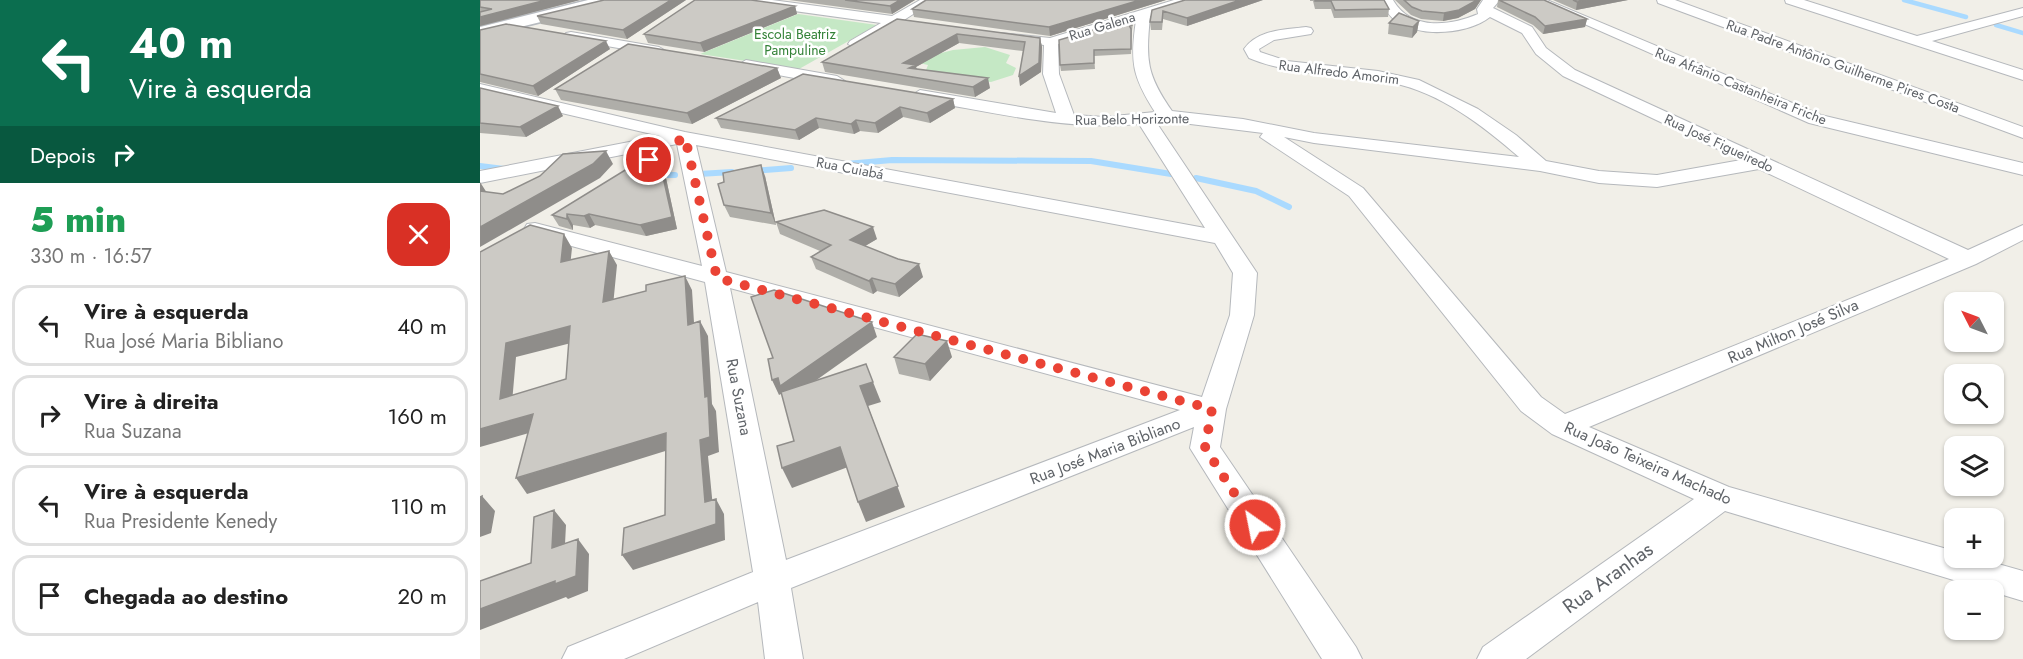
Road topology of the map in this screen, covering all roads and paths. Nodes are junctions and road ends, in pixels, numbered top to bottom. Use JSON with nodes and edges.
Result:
{"nodes":[{"id":1,"x":608,"y":0,"type":"edge"},
{"id":2,"x":743,"y":0,"type":"edge"},
{"id":3,"x":929,"y":0,"type":"edge"},
{"id":4,"x":1188,"y":0,"type":"edge"},
{"id":5,"x":1387,"y":0,"type":"edge"},
{"id":6,"x":1536,"y":0,"type":"edge"},
{"id":7,"x":1663,"y":0,"type":"edge"},
{"id":8,"x":1791,"y":0,"type":"edge"},
{"id":9,"x":1489,"y":4,"type":"edge"},
{"id":10,"x":2023,"y":12,"type":"edge"},
{"id":11,"x":1144,"y":13,"type":"junction"},
{"id":12,"x":893,"y":21,"type":"junction"},
{"id":13,"x":916,"y":24,"type":"edge"},
{"id":14,"x":507,"y":25,"type":"junction"},
{"id":15,"x":1306,"y":31,"type":"dead end"},
{"id":16,"x":480,"y":32,"type":"edge"},
{"id":17,"x":650,"y":33,"type":"edge"},
{"id":18,"x":994,"y":34,"type":"edge"},
{"id":19,"x":1916,"y":41,"type":"junction"},
{"id":20,"x":1051,"y":42,"type":"junction"},
{"id":21,"x":630,"y":46,"type":"junction"},
{"id":22,"x":844,"y":51,"type":"edge"},
{"id":23,"x":677,"y":54,"type":"edge"},
{"id":24,"x":611,"y":58,"type":"edge"},
{"id":25,"x":735,"y":63,"type":"edge"},
{"id":26,"x":824,"y":63,"type":"edge"},
{"id":27,"x":804,"y":75,"type":"junction"},
{"id":28,"x":2023,"y":75,"type":"edge"},
{"id":29,"x":850,"y":83,"type":"edge"},
{"id":30,"x":480,"y":88,"type":"edge"},
{"id":31,"x":562,"y":89,"type":"edge"},
{"id":32,"x":775,"y":91,"type":"edge"},
{"id":33,"x":907,"y":93,"type":"edge"},
{"id":34,"x":543,"y":102,"type":"junction"},
{"id":35,"x":1166,"y":116,"type":"junction"},
{"id":36,"x":1144,"y":118,"type":"junction"},
{"id":37,"x":1067,"y":120,"type":"junction"},
{"id":38,"x":715,"y":122,"type":"edge"},
{"id":39,"x":1243,"y":124,"type":"junction"},
{"id":40,"x":2023,"y":133,"type":"edge"},
{"id":41,"x":685,"y":137,"type":"junction"},
{"id":42,"x":649,"y":160,"type":"edge"},
{"id":43,"x":1760,"y":163,"type":"junction"},
{"id":44,"x":1540,"y":165,"type":"junction"},
{"id":45,"x":2023,"y":169,"type":"edge"},
{"id":46,"x":480,"y":177,"type":"edge"},
{"id":47,"x":535,"y":229,"type":"edge"},
{"id":48,"x":2023,"y":232,"type":"edge"},
{"id":49,"x":1221,"y":238,"type":"junction"},
{"id":50,"x":1968,"y":259,"type":"junction"},
{"id":51,"x":717,"y":278,"type":"junction"},
{"id":52,"x":1212,"y":409,"type":"junction"},
{"id":53,"x":1562,"y":427,"type":"junction"},
{"id":54,"x":1720,"y":497,"type":"junction"},
{"id":55,"x":772,"y":580,"type":"junction"},
{"id":56,"x":2023,"y":586,"type":"edge"},
{"id":57,"x":581,"y":659,"type":"edge"},
{"id":58,"x":784,"y":659,"type":"edge"},
{"id":59,"x":1343,"y":659,"type":"edge"},
{"id":60,"x":1496,"y":659,"type":"edge"}],
"edges":[{"from":1,"to":14,"type":"main road"},
{"from":2,"to":12,"type":"street"},
{"from":3,"to":12,"type":"street"},
{"from":4,"to":11,"type":"street","name":"Rua Galena"},
{"from":5,"to":9,"type":"street"},
{"from":6,"to":45,"type":"street","name":"Rua Afrânio Castanheira Friche"},
{"from":7,"to":40,"type":"street","name":"Rua Padre Antônio Guilherme Pires Costa"},
{"from":8,"to":19,"type":"street"},
{"from":9,"to":43,"type":"street","name":"Rua José Figueiredo"},
{"from":10,"to":19,"type":"street"},
{"from":11,"to":20,"type":"street","name":"Rua Galena"},
{"from":11,"to":35,"type":"street"},
{"from":12,"to":13,"type":"street"},
{"from":12,"to":22,"type":"street"},
{"from":14,"to":16,"type":"main road"},
{"from":14,"to":21,"type":"street"},
{"from":15,"to":44,"type":"street","name":"Rua Alfredo Amorim"},
{"from":17,"to":21,"type":"street"},
{"from":18,"to":20,"type":"street"},
{"from":19,"to":28,"type":"street"},
{"from":20,"to":37,"type":"street"},
{"from":21,"to":23,"type":"street"},
{"from":21,"to":24,"type":"street"},
{"from":25,"to":27,"type":"street"},
{"from":26,"to":27,"type":"street"},
{"from":27,"to":29,"type":"street"},
{"from":27,"to":32,"type":"street"},
{"from":30,"to":34,"type":"street","name":"Rua Cuiabá"},
{"from":31,"to":34,"type":"street"},
{"from":33,"to":37,"type":"street","name":"Rua Belo Horizonte"},
{"from":34,"to":41,"type":"street","name":"Rua Cuiabá"},
{"from":35,"to":36,"type":"street","name":"Rua Belo Horizonte"},
{"from":35,"to":39,"type":"street","name":"Rua Belo Horizonte"},
{"from":36,"to":37,"type":"street","name":"Rua Belo Horizonte"},
{"from":36,"to":49,"type":"street"},
{"from":38,"to":41,"type":"street"},
{"from":39,"to":44,"type":"street","name":"Rua Belo Horizonte"},
{"from":39,"to":53,"type":"street","name":"Rua João Teixeira Machado"},
{"from":41,"to":42,"type":"street"},
{"from":41,"to":46,"type":"street"},
{"from":41,"to":49,"type":"street","name":"Rua Cuiabá"},
{"from":41,"to":51,"type":"street","name":"Rua Suzana"},
{"from":43,"to":44,"type":"street","name":"Rua Belo Horizonte"},
{"from":43,"to":50,"type":"street","name":"Rua José Figueiredo"},
{"from":47,"to":51,"type":"street","name":"Rua José Maria Bibliano"},
{"from":48,"to":50,"type":"street","name":"Rua Milton José Silva"},
{"from":49,"to":52,"type":"street"},
{"from":50,"to":53,"type":"street","name":"Rua Milton José Silva"},
{"from":51,"to":52,"type":"street","name":"Rua José Maria Bibliano"},
{"from":51,"to":55,"type":"street","name":"Rua Suzana"},
{"from":52,"to":55,"type":"street","name":"Rua José Maria Bibliano"},
{"from":52,"to":59,"type":"street"},
{"from":53,"to":54,"type":"street","name":"Rua João Teixeira Machado"},
{"from":54,"to":56,"type":"street","name":"Rua João Teixeira Machado"},
{"from":54,"to":60,"type":"street","name":"Rua Aranhas"},
{"from":55,"to":57,"type":"street","name":"Rua José Maria Bibliano"},
{"from":55,"to":58,"type":"street","name":"Rua Suzana"}]}
